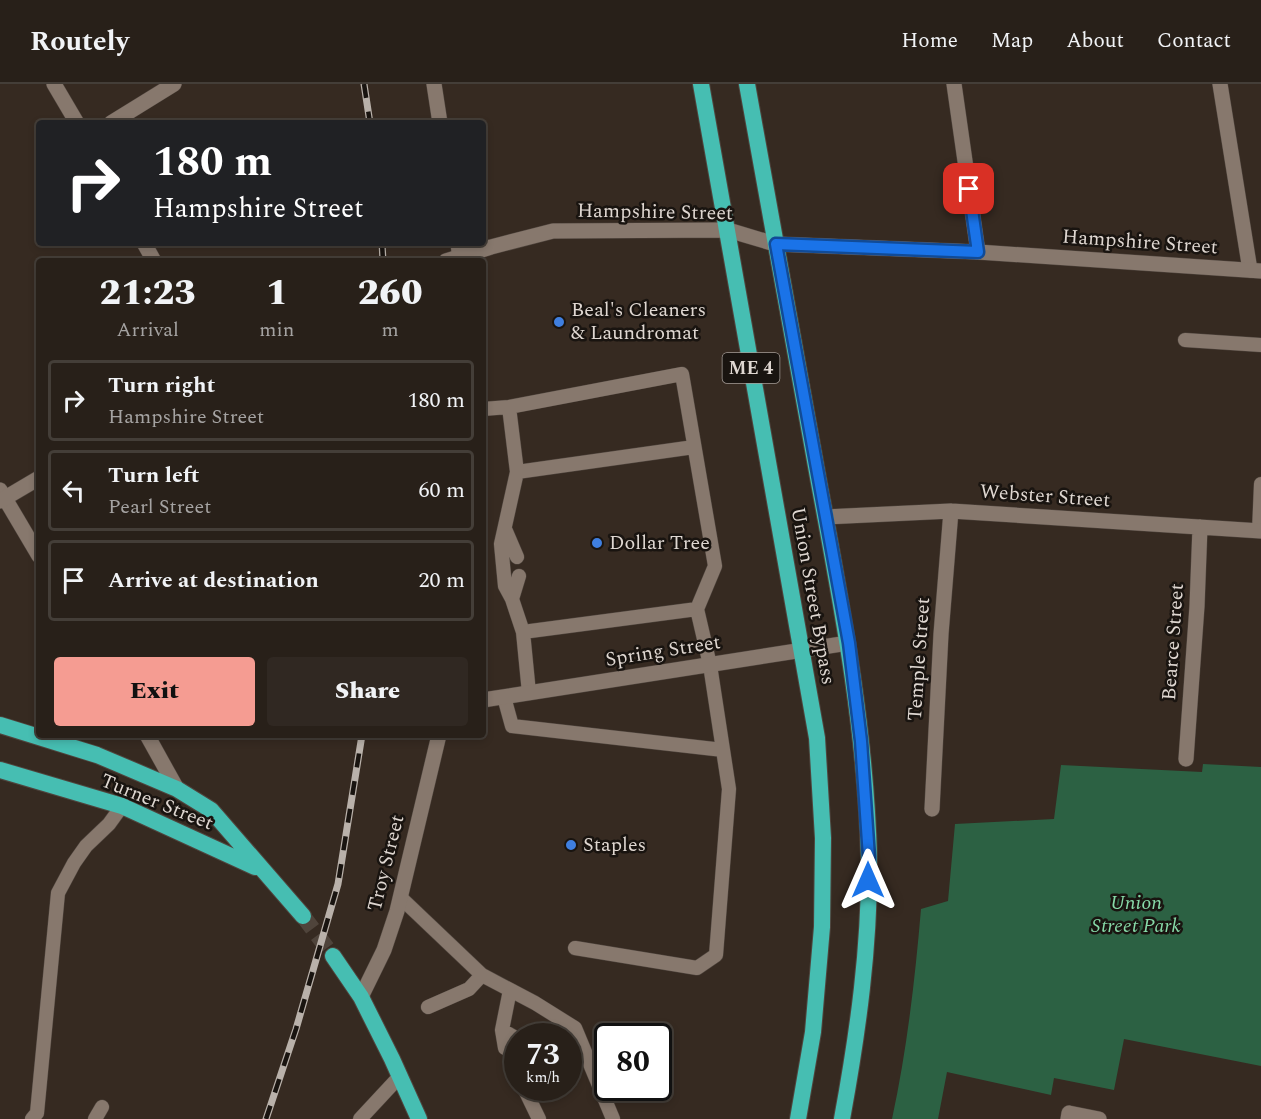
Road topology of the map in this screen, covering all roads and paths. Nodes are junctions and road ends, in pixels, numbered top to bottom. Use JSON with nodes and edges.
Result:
{"nodes":[{"id":1,"x":54,"y":84,"type":"edge"},
{"id":2,"x":174,"y":84,"type":"edge"},
{"id":3,"x":434,"y":84,"type":"edge"},
{"id":4,"x":701,"y":84,"type":"edge"},
{"id":5,"x":747,"y":84,"type":"edge"},
{"id":6,"x":954,"y":84,"type":"edge"},
{"id":7,"x":1220,"y":84,"type":"edge"},
{"id":8,"x":75,"y":120,"type":"edge"},
{"id":9,"x":116,"y":120,"type":"edge"},
{"id":10,"x":440,"y":120,"type":"edge"},
{"id":11,"x":728,"y":230,"type":"junction"},
{"id":12,"x":776,"y":244,"type":"junction"},
{"id":13,"x":978,"y":252,"type":"junction"},
{"id":14,"x":456,"y":255,"type":"edge"},
{"id":15,"x":1256,"y":270,"type":"edge"},
{"id":16,"x":1185,"y":340,"type":"dead end"},
{"id":17,"x":1261,"y":345,"type":"edge"},
{"id":18,"x":508,"y":407,"type":"junction"},
{"id":19,"x":486,"y":409,"type":"edge"},
{"id":20,"x":694,"y":447,"type":"junction"},
{"id":21,"x":516,"y":472,"type":"junction"},
{"id":22,"x":36,"y":479,"type":"edge"},
{"id":23,"x":1261,"y":484,"type":"edge"},
{"id":24,"x":1,"y":496,"type":"edge"},
{"id":25,"x":951,"y":511,"type":"junction"},
{"id":26,"x":825,"y":517,"type":"junction"},
{"id":27,"x":1200,"y":527,"type":"junction"},
{"id":28,"x":505,"y":529,"type":"junction"},
{"id":29,"x":1260,"y":531,"type":"edge"},
{"id":30,"x":36,"y":551,"type":"edge"},
{"id":31,"x":517,"y":557,"type":"dead end"},
{"id":32,"x":519,"y":576,"type":"dead end"},
{"id":33,"x":512,"y":599,"type":"junction"},
{"id":34,"x":698,"y":609,"type":"junction"},
{"id":35,"x":523,"y":632,"type":"junction"},
{"id":36,"x":849,"y":643,"type":"junction"},
{"id":37,"x":802,"y":651,"type":"junction"},
{"id":38,"x":710,"y":665,"type":"junction"},
{"id":39,"x":529,"y":693,"type":"junction"},
{"id":40,"x":504,"y":697,"type":"junction"},
{"id":41,"x":486,"y":700,"type":"edge"},
{"id":42,"x":0,"y":725,"type":"edge"},
{"id":43,"x":36,"y":736,"type":"edge"},
{"id":44,"x":42,"y":738,"type":"edge"},
{"id":45,"x":149,"y":738,"type":"edge"},
{"id":46,"x":438,"y":738,"type":"edge"},
{"id":47,"x":723,"y":750,"type":"junction"},
{"id":48,"x":1186,"y":759,"type":"dead end"},
{"id":49,"x":0,"y":770,"type":"edge"},
{"id":50,"x":177,"y":789,"type":"junction"},
{"id":51,"x":122,"y":806,"type":"junction"},
{"id":52,"x":932,"y":809,"type":"dead end"},
{"id":53,"x":261,"y":869,"type":"junction"},
{"id":54,"x":401,"y":898,"type":"junction"},
{"id":55,"x":303,"y":916,"type":"tunnel mouth"},
{"id":56,"x":575,"y":948,"type":"dead end"},
{"id":57,"x":333,"y":956,"type":"tunnel mouth"},
{"id":58,"x":482,"y":975,"type":"junction"},
{"id":59,"x":510,"y":990,"type":"junction"},
{"id":60,"x":361,"y":997,"type":"junction"},
{"id":61,"x":428,"y":1007,"type":"dead end"},
{"id":62,"x":504,"y":1031,"type":"edge"},
{"id":63,"x":400,"y":1076,"type":"junction"},
{"id":64,"x":531,"y":1103,"type":"edge"},
{"id":65,"x":1068,"y":1116,"type":"edge"},
{"id":66,"x":39,"y":1117,"type":"edge"},
{"id":67,"x":360,"y":1119,"type":"edge"},
{"id":68,"x":418,"y":1119,"type":"edge"},
{"id":69,"x":539,"y":1119,"type":"edge"},
{"id":70,"x":613,"y":1119,"type":"edge"},
{"id":71,"x":798,"y":1119,"type":"edge"},
{"id":72,"x":842,"y":1119,"type":"edge"},
{"id":73,"x":1099,"y":1119,"type":"edge"}],
"edges":[{"from":1,"to":8,"type":"street"},
{"from":2,"to":9,"type":"street"},
{"from":3,"to":10,"type":"street"},
{"from":4,"to":11,"type":"highway","name":"Union Street Bypass","number":"ME 4"},
{"from":5,"to":12,"type":"highway","name":"Union Street Bypass","number":"ME 4"},
{"from":6,"to":13,"type":"street"},
{"from":7,"to":15,"type":"street"},
{"from":11,"to":12,"type":"street","name":"Hampshire Street"},
{"from":11,"to":14,"type":"street","name":"Hampshire Street"},
{"from":11,"to":37,"type":"highway","name":"Union Street Bypass","number":"ME 4"},
{"from":12,"to":13,"type":"street","name":"Hampshire Street"},
{"from":12,"to":26,"type":"highway","name":"Union Street Bypass","number":"ME 4"},
{"from":13,"to":15,"type":"street","name":"Hampshire Street"},
{"from":16,"to":17,"type":"lane"},
{"from":18,"to":19,"type":"lane"},
{"from":18,"to":20,"type":"lane"},
{"from":18,"to":21,"type":"lane"},
{"from":20,"to":21,"type":"lane"},
{"from":20,"to":34,"type":"lane"},
{"from":21,"to":28,"type":"lane"},
{"from":22,"to":24,"type":"street"},
{"from":23,"to":29,"type":"lane"},
{"from":24,"to":30,"type":"street"},
{"from":25,"to":26,"type":"street","name":"Webster Street"},
{"from":25,"to":27,"type":"street","name":"Webster Street"},
{"from":25,"to":52,"type":"street","name":"Temple Street"},
{"from":26,"to":36,"type":"highway","name":"Union Street Bypass","number":"ME 4"},
{"from":27,"to":29,"type":"street","name":"Webster Street"},
{"from":27,"to":48,"type":"street","name":"Bearce Street"},
{"from":28,"to":31,"type":"lane"},
{"from":28,"to":33,"type":"lane"},
{"from":32,"to":33,"type":"lane"},
{"from":33,"to":35,"type":"lane"},
{"from":34,"to":35,"type":"lane"},
{"from":34,"to":38,"type":"lane"},
{"from":35,"to":39,"type":"lane"},
{"from":36,"to":37,"type":"street","name":"Spring Street"},
{"from":36,"to":72,"type":"highway","name":"Union Street Bypass","number":"ME 4"},
{"from":37,"to":38,"type":"street","name":"Spring Street"},
{"from":37,"to":71,"type":"highway","name":"Union Street Bypass","number":"ME 4"},
{"from":38,"to":39,"type":"street","name":"Spring Street"},
{"from":38,"to":47,"type":"lane"},
{"from":39,"to":40,"type":"street","name":"Spring Street"},
{"from":40,"to":41,"type":"street","name":"Spring Street"},
{"from":40,"to":47,"type":"lane"},
{"from":42,"to":43,"type":"highway","name":"Turner Street"},
{"from":44,"to":50,"type":"highway","name":"Turner Street"},
{"from":45,"to":50,"type":"street"},
{"from":46,"to":54,"type":"street","name":"Troy Street"},
{"from":47,"to":56,"type":"lane"},
{"from":49,"to":51,"type":"highway","name":"Turner Street"},
{"from":50,"to":53,"type":"highway","name":"Turner Street"},
{"from":51,"to":53,"type":"highway","name":"Turner Street"},
{"from":51,"to":66,"type":"lane"},
{"from":53,"to":55,"type":"highway","name":"Turner Street"},
{"from":54,"to":58,"type":"lane"},
{"from":54,"to":60,"type":"street","name":"Troy Street"},
{"from":57,"to":60,"type":"highway"},
{"from":58,"to":59,"type":"lane"},
{"from":58,"to":61,"type":"lane"},
{"from":59,"to":62,"type":"lane"},
{"from":59,"to":70,"type":"lane"},
{"from":60,"to":63,"type":"highway"},
{"from":63,"to":67,"type":"lane"},
{"from":63,"to":68,"type":"highway"},
{"from":64,"to":69,"type":"lane"},
{"from":65,"to":73,"type":"street"}]}
